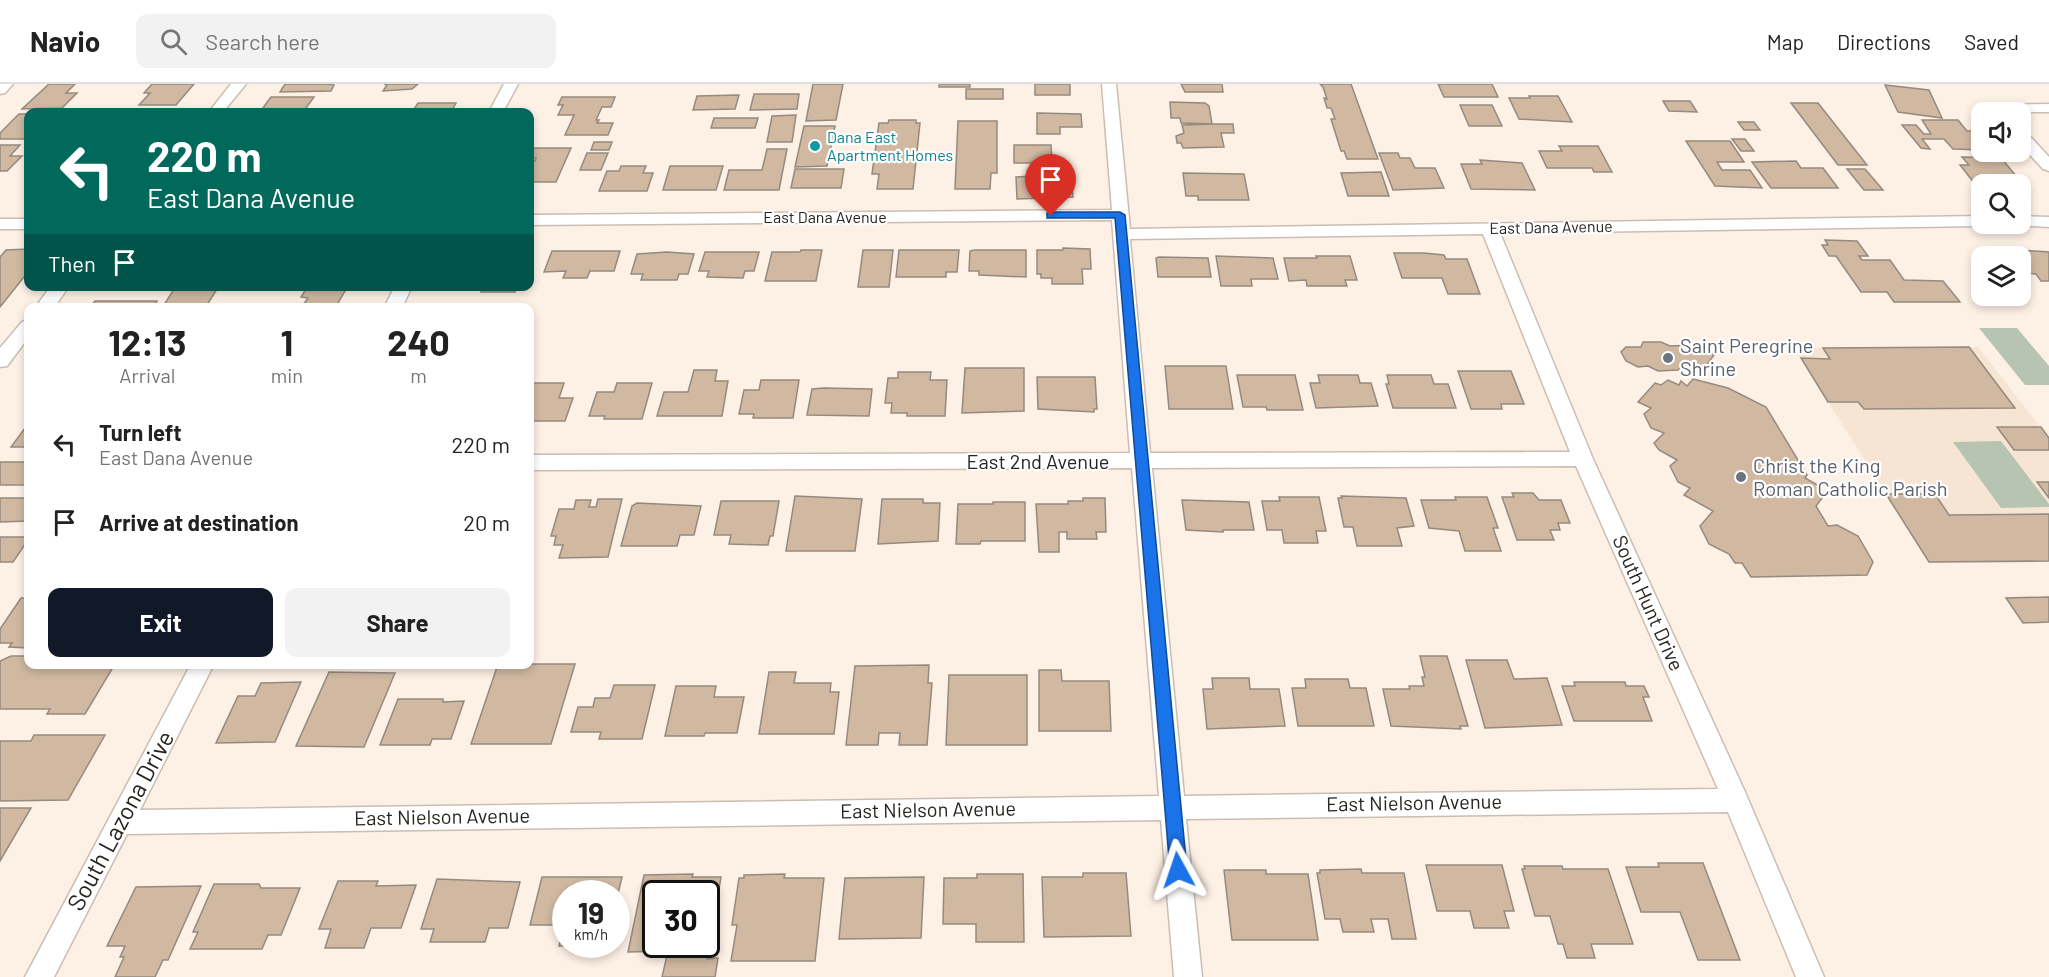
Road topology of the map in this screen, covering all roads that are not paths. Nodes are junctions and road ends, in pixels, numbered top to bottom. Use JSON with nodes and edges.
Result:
{"nodes":[{"id":1,"x":6,"y":84,"type":"edge"},
{"id":2,"x":238,"y":84,"type":"edge"},
{"id":3,"x":511,"y":84,"type":"edge"},
{"id":4,"x":1109,"y":84,"type":"edge"},
{"id":5,"x":0,"y":90,"type":"edge"},
{"id":6,"x":219,"y":108,"type":"edge"},
{"id":7,"x":498,"y":108,"type":"edge"},
{"id":8,"x":2049,"y":108,"type":"edge"},
{"id":9,"x":2031,"y":109,"type":"edge"},
{"id":10,"x":2031,"y":146,"type":"edge"},
{"id":11,"x":2049,"y":166,"type":"edge"},
{"id":12,"x":534,"y":220,"type":"edge"},
{"id":13,"x":1971,"y":221,"type":"edge"},
{"id":14,"x":2031,"y":221,"type":"edge"},
{"id":15,"x":2049,"y":222,"type":"edge"},
{"id":16,"x":0,"y":224,"type":"edge"},
{"id":17,"x":24,"y":224,"type":"edge"},
{"id":18,"x":1120,"y":224,"type":"junction"},
{"id":19,"x":1489,"y":228,"type":"junction"},
{"id":20,"x":57,"y":291,"type":"edge"},
{"id":21,"x":48,"y":303,"type":"edge"},
{"id":22,"x":24,"y":331,"type":"edge"},
{"id":23,"x":0,"y":361,"type":"edge"},
{"id":24,"x":1583,"y":459,"type":"junction"},
{"id":25,"x":1141,"y":462,"type":"junction"},
{"id":26,"x":534,"y":463,"type":"edge"},
{"id":27,"x":200,"y":669,"type":"edge"},
{"id":28,"x":1736,"y":800,"type":"junction"},
{"id":29,"x":1173,"y":806,"type":"junction"},
{"id":30,"x":120,"y":822,"type":"junction"},
{"id":31,"x":39,"y":977,"type":"edge"},
{"id":32,"x":1188,"y":977,"type":"edge"},
{"id":33,"x":1810,"y":977,"type":"edge"}],
"edges":[{"from":1,"to":5,"type":"street"},
{"from":2,"to":6,"type":"street"},
{"from":3,"to":7,"type":"street"},
{"from":4,"to":18,"type":"street"},
{"from":8,"to":9,"type":"street"},
{"from":10,"to":11,"type":"street"},
{"from":12,"to":18,"type":"street","name":"East Dana Avenue"},
{"from":13,"to":19,"type":"street","name":"East Dana Avenue"},
{"from":14,"to":15,"type":"street"},
{"from":16,"to":17,"type":"street"},
{"from":18,"to":19,"type":"street","name":"East Dana Avenue"},
{"from":18,"to":25,"type":"street"},
{"from":19,"to":24,"type":"street","name":"South Hunt Drive"},
{"from":20,"to":21,"type":"street"},
{"from":22,"to":23,"type":"street"},
{"from":24,"to":25,"type":"street","name":"East 2nd Avenue"},
{"from":24,"to":28,"type":"street","name":"South Hunt Drive"},
{"from":25,"to":26,"type":"street","name":"East 2nd Avenue"},
{"from":25,"to":29,"type":"street"},
{"from":27,"to":30,"type":"street","name":"South Lazona Drive"},
{"from":28,"to":29,"type":"street","name":"East Nielson Avenue"},
{"from":28,"to":33,"type":"street","name":"South Hunt Drive"},
{"from":29,"to":30,"type":"street","name":"East Nielson Avenue"},
{"from":29,"to":32,"type":"street"},
{"from":30,"to":31,"type":"street","name":"South Lazona Drive"}]}
